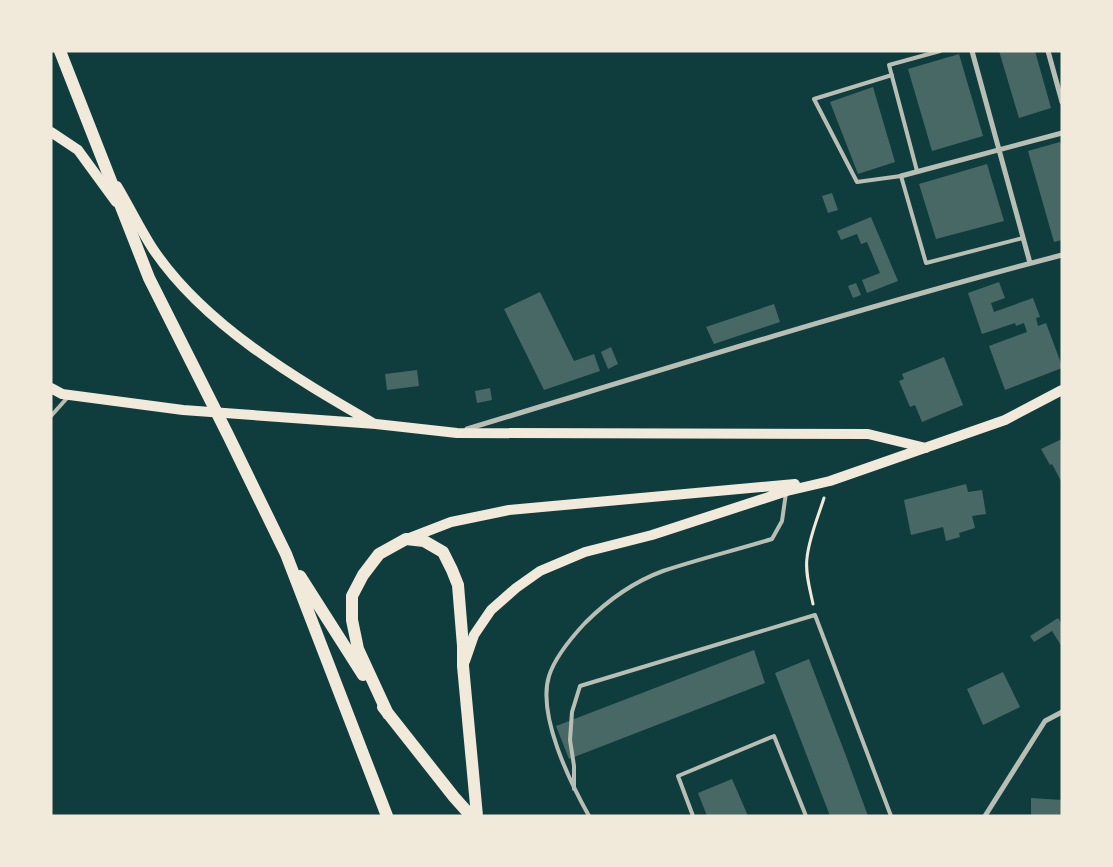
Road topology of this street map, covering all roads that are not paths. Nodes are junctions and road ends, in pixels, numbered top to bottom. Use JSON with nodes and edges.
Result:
{"nodes":[{"id":1,"x":60,"y":51,"type":"edge"},
{"id":2,"x":940,"y":51,"type":"edge"},
{"id":3,"x":972,"y":51,"type":"edge"},
{"id":4,"x":1048,"y":51,"type":"edge"},
{"id":5,"x":892,"y":75,"type":"junction"},
{"id":6,"x":1062,"y":102,"type":"edge"},
{"id":7,"x":51,"y":132,"type":"edge"},
{"id":8,"x":1062,"y":133,"type":"edge"},
{"id":9,"x":998,"y":150,"type":"junction"},
{"id":10,"x":100,"y":155,"type":"junction"},
{"id":11,"x":917,"y":171,"type":"junction"},
{"id":12,"x":900,"y":176,"type":"junction"},
{"id":13,"x":122,"y":210,"type":"junction"},
{"id":14,"x":1023,"y":238,"type":"junction"},
{"id":15,"x":1062,"y":255,"type":"edge"},
{"id":16,"x":1030,"y":263,"type":"junction"},
{"id":17,"x":51,"y":388,"type":"edge"},
{"id":18,"x":1062,"y":390,"type":"edge"},
{"id":19,"x":66,"y":394,"type":"junction"},
{"id":20,"x":51,"y":416,"type":"edge"},
{"id":21,"x":376,"y":424,"type":"junction"},
{"id":22,"x":457,"y":433,"type":"junction"},
{"id":23,"x":926,"y":448,"type":"junction"},
{"id":24,"x":830,"y":481,"type":"junction"},
{"id":25,"x":786,"y":491,"type":"junction"},
{"id":26,"x":406,"y":539,"type":"junction"},
{"id":27,"x":286,"y":554,"type":"junction"},
{"id":28,"x":463,"y":666,"type":"junction"},
{"id":29,"x":1062,"y":712,"type":"edge"},
{"id":30,"x":388,"y":714,"type":"junction"},
{"id":31,"x":574,"y":789,"type":"junction"},
{"id":32,"x":387,"y":816,"type":"edge"},
{"id":33,"x":471,"y":816,"type":"edge"},
{"id":34,"x":477,"y":816,"type":"edge"},
{"id":35,"x":589,"y":816,"type":"edge"},
{"id":36,"x":693,"y":816,"type":"edge"},
{"id":37,"x":806,"y":816,"type":"edge"},
{"id":38,"x":891,"y":816,"type":"edge"},
{"id":39,"x":985,"y":816,"type":"edge"}],
"edges":[{"from":1,"to":10,"type":"main road"},
{"from":2,"to":5,"type":"lane"},
{"from":3,"to":9,"type":"street"},
{"from":4,"to":6,"type":"street"},
{"from":5,"to":11,"type":"lane"},
{"from":5,"to":12,"type":"lane"},
{"from":7,"to":13,"type":"main road"},
{"from":8,"to":9,"type":"street"},
{"from":9,"to":11,"type":"street"},
{"from":9,"to":14,"type":"street"},
{"from":10,"to":13,"type":"main road"},
{"from":10,"to":21,"type":"main road"},
{"from":11,"to":12,"type":"street"},
{"from":12,"to":14,"type":"lane"},
{"from":13,"to":27,"type":"main road"},
{"from":14,"to":16,"type":"street"},
{"from":15,"to":16,"type":"street"},
{"from":16,"to":22,"type":"street"},
{"from":17,"to":19,"type":"main road"},
{"from":18,"to":23,"type":"main road"},
{"from":19,"to":20,"type":"lane"},
{"from":19,"to":21,"type":"main road"},
{"from":21,"to":22,"type":"main road"},
{"from":22,"to":23,"type":"main road"},
{"from":23,"to":24,"type":"main road"},
{"from":24,"to":25,"type":"main road"},
{"from":24,"to":26,"type":"main road"},
{"from":25,"to":28,"type":"main road"},
{"from":25,"to":31,"type":"lane"},
{"from":26,"to":28,"type":"main road"},
{"from":26,"to":30,"type":"main road"},
{"from":27,"to":30,"type":"main road"},
{"from":27,"to":32,"type":"main road"},
{"from":28,"to":34,"type":"main road"},
{"from":29,"to":39,"type":"street"},
{"from":30,"to":33,"type":"main road"},
{"from":31,"to":35,"type":"lane"},
{"from":31,"to":38,"type":"lane"},
{"from":36,"to":37,"type":"lane"}]}
